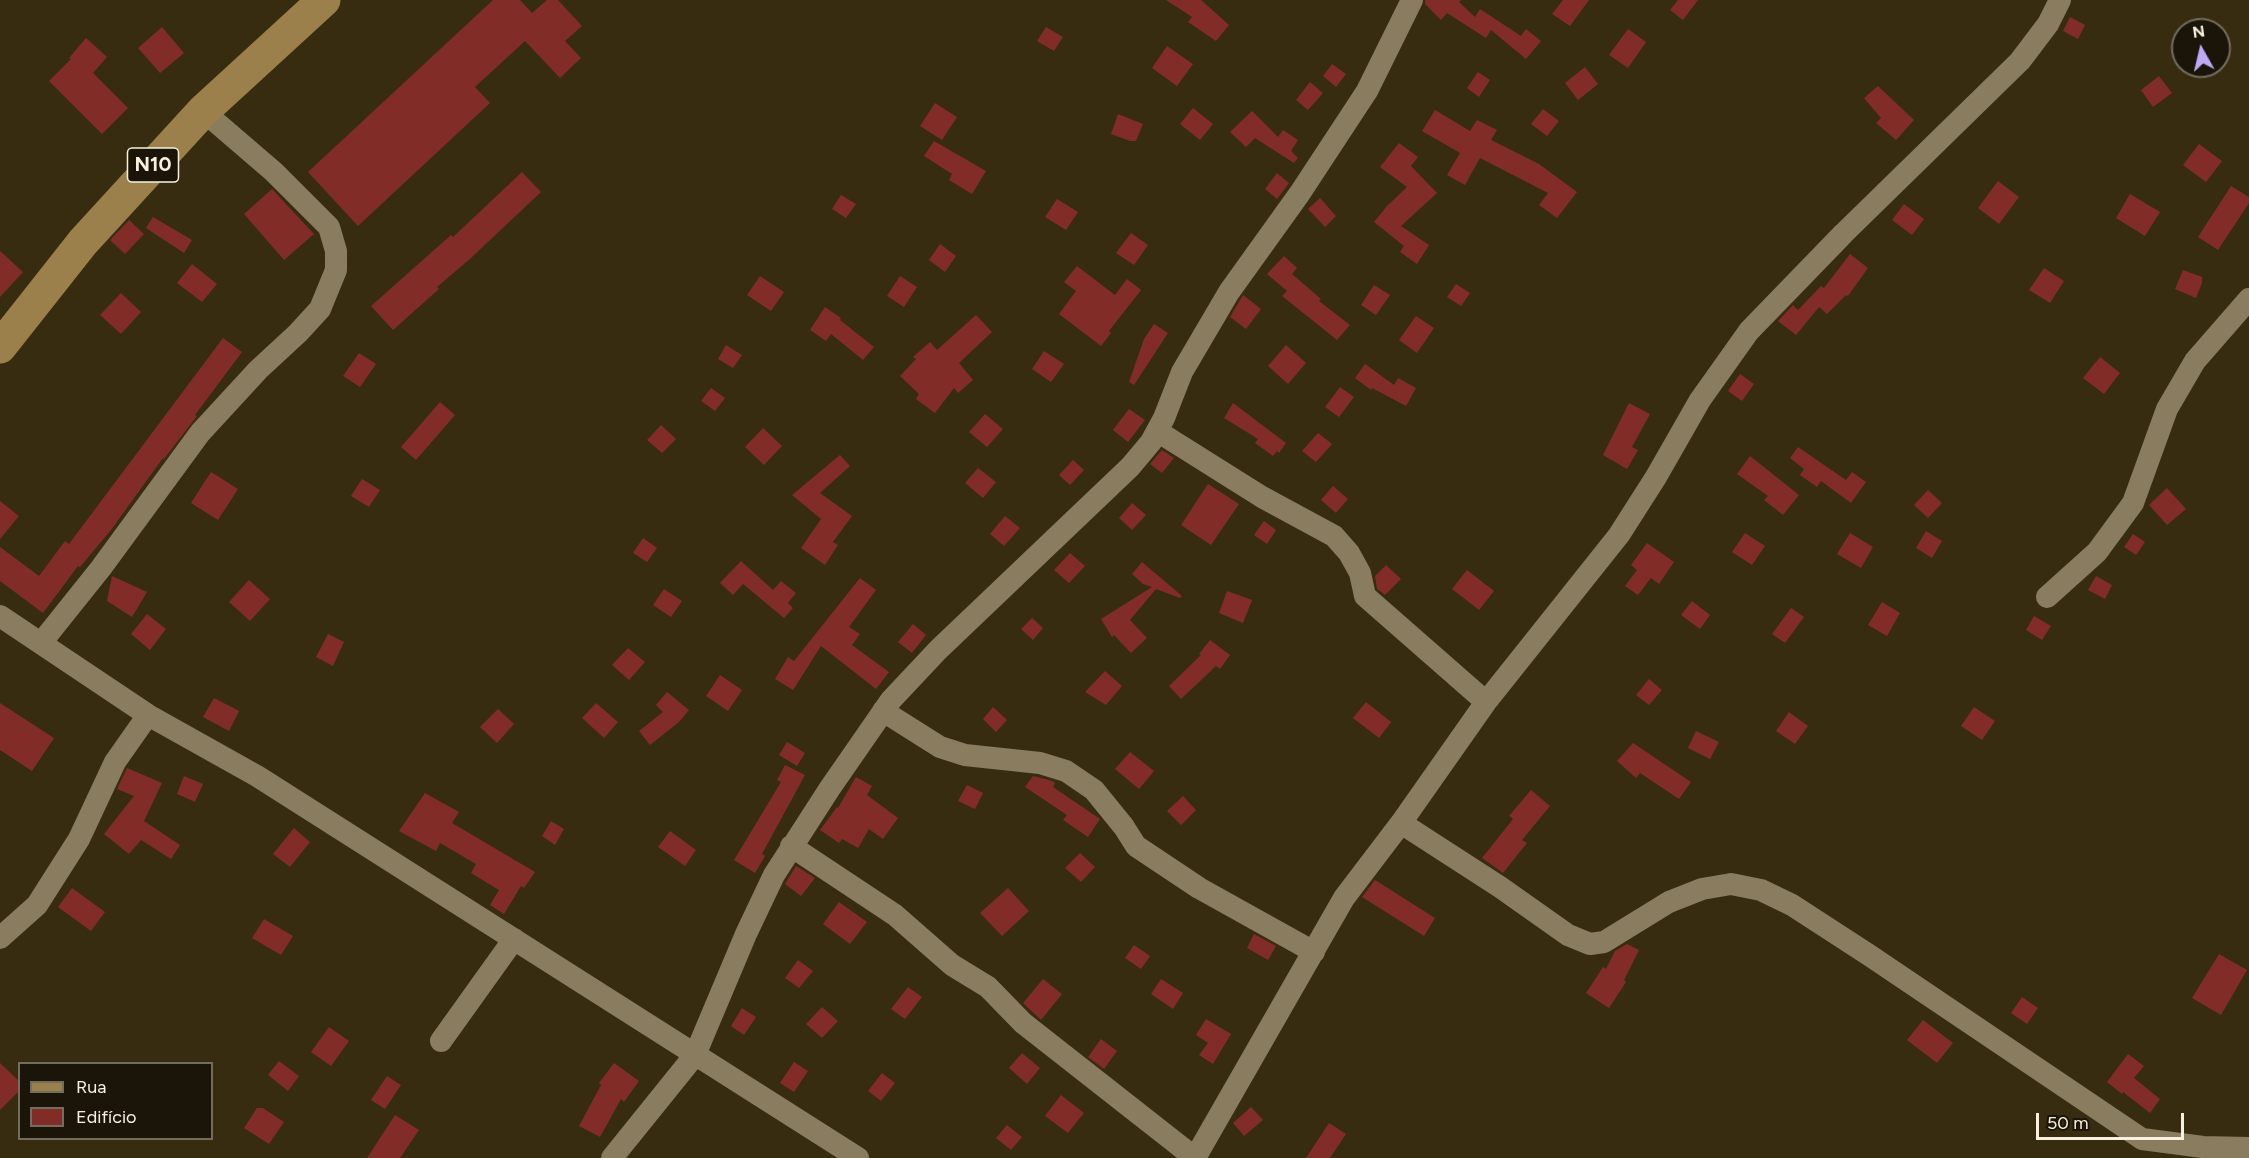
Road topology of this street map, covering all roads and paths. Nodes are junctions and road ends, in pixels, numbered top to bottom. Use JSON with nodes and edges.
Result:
{"nodes":[{"id":1,"x":324,"y":0,"type":"edge"},
{"id":2,"x":1412,"y":0,"type":"edge"},
{"id":3,"x":2060,"y":0,"type":"edge"},
{"id":4,"x":203,"y":111,"type":"junction"},
{"id":5,"x":2249,"y":298,"type":"edge"},
{"id":6,"x":0,"y":347,"type":"edge"},
{"id":7,"x":1157,"y":431,"type":"junction"},
{"id":8,"x":2047,"y":597,"type":"dead end"},
{"id":9,"x":0,"y":616,"type":"edge"},
{"id":10,"x":41,"y":643,"type":"junction"},
{"id":11,"x":1486,"y":702,"type":"junction"},
{"id":12,"x":883,"y":711,"type":"junction"},
{"id":13,"x":148,"y":715,"type":"junction"},
{"id":14,"x":1401,"y":823,"type":"junction"},
{"id":15,"x":791,"y":846,"type":"junction"},
{"id":16,"x":0,"y":938,"type":"edge"},
{"id":17,"x":514,"y":939,"type":"junction"},
{"id":18,"x":1314,"y":952,"type":"junction"},
{"id":19,"x":441,"y":1041,"type":"dead end"},
{"id":20,"x":695,"y":1055,"type":"junction"},
{"id":21,"x":2249,"y":1148,"type":"edge"},
{"id":22,"x":612,"y":1158,"type":"edge"},
{"id":23,"x":858,"y":1158,"type":"edge"}],
"edges":[{"from":1,"to":4,"type":"main road","number":"N10"},
{"from":2,"to":7,"type":"street"},
{"from":3,"to":11,"type":"street"},
{"from":4,"to":6,"type":"main road","number":"N10"},
{"from":4,"to":10,"type":"street"},
{"from":5,"to":8,"type":"street"},
{"from":7,"to":11,"type":"street"},
{"from":7,"to":12,"type":"street"},
{"from":9,"to":10,"type":"street"},
{"from":10,"to":13,"type":"street"},
{"from":11,"to":14,"type":"street"},
{"from":12,"to":15,"type":"street"},
{"from":12,"to":18,"type":"street"},
{"from":13,"to":16,"type":"street"},
{"from":13,"to":17,"type":"street"},
{"from":14,"to":18,"type":"street"},
{"from":14,"to":21,"type":"street"},
{"from":15,"to":18,"type":"street"},
{"from":15,"to":20,"type":"street"},
{"from":17,"to":19,"type":"street"},
{"from":17,"to":20,"type":"street"},
{"from":20,"to":22,"type":"street"},
{"from":20,"to":23,"type":"street"}]}
